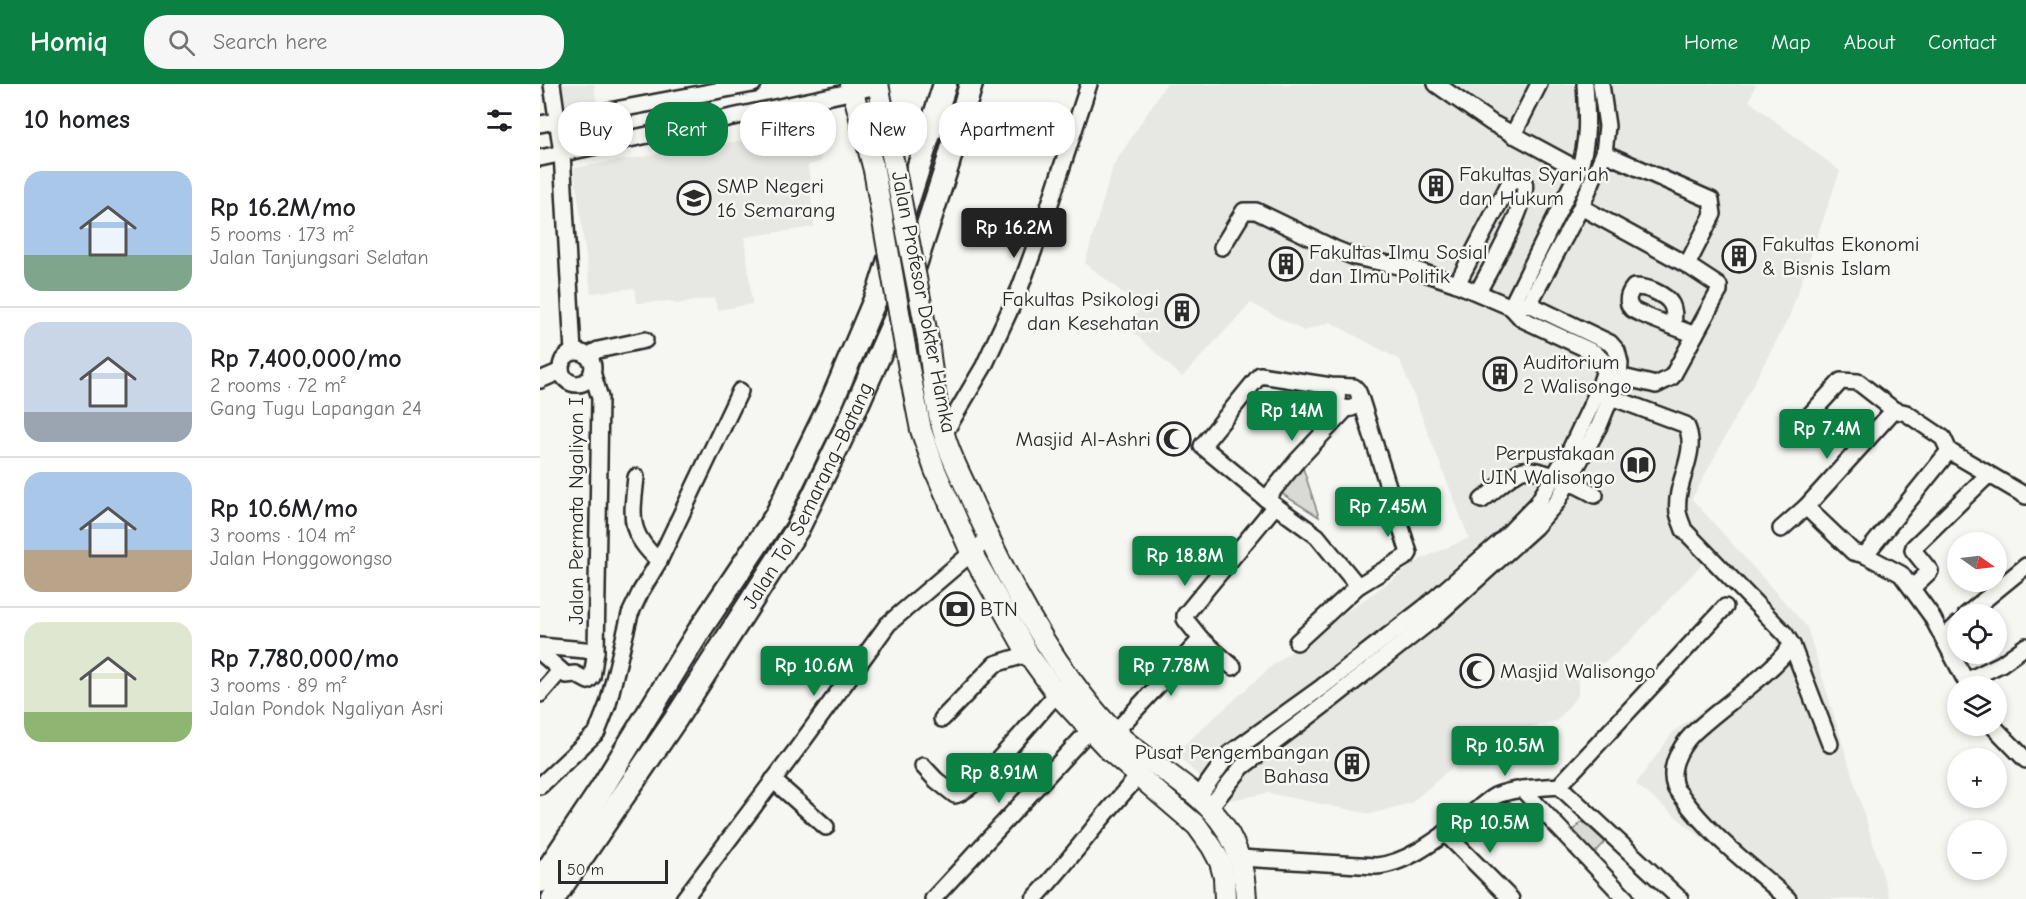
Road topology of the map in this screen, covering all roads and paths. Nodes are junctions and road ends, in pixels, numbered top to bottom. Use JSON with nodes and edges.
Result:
{"nodes":[{"id":1,"x":552,"y":84,"type":"edge"},
{"id":2,"x":753,"y":84,"type":"edge"},
{"id":3,"x":945,"y":84,"type":"edge"},
{"id":4,"x":971,"y":84,"type":"edge"},
{"id":5,"x":1089,"y":84,"type":"edge"},
{"id":6,"x":1436,"y":84,"type":"edge"},
{"id":7,"x":1539,"y":84,"type":"edge"},
{"id":8,"x":1585,"y":84,"type":"edge"},
{"id":9,"x":1601,"y":84,"type":"edge"},
{"id":10,"x":878,"y":85,"type":"edge"},
{"id":11,"x":852,"y":88,"type":"edge"},
{"id":12,"x":633,"y":106,"type":"edge"},
{"id":13,"x":558,"y":120,"type":"joint"},
{"id":14,"x":540,"y":124,"type":"edge"},
{"id":15,"x":1513,"y":135,"type":"junction"},
{"id":16,"x":633,"y":137,"type":"edge"},
{"id":17,"x":1604,"y":153,"type":"junction"},
{"id":18,"x":558,"y":154,"type":"edge"},
{"id":19,"x":562,"y":156,"type":"edge"},
{"id":20,"x":540,"y":158,"type":"edge"},
{"id":21,"x":1579,"y":170,"type":"junction"},
{"id":22,"x":1581,"y":207,"type":"junction"},
{"id":23,"x":1222,"y":247,"type":"dead end"},
{"id":24,"x":1687,"y":265,"type":"junction"},
{"id":25,"x":1457,"y":284,"type":"junction"},
{"id":26,"x":1478,"y":292,"type":"junction"},
{"id":27,"x":1529,"y":304,"type":"junction"},
{"id":28,"x":1511,"y":307,"type":"junction"},
{"id":29,"x":1673,"y":326,"type":"dead end"},
{"id":30,"x":1695,"y":335,"type":"junction"},
{"id":31,"x":645,"y":340,"type":"dead end"},
{"id":32,"x":580,"y":354,"type":"junction"},
{"id":33,"x":561,"y":371,"type":"junction"},
{"id":34,"x":592,"y":372,"type":"junction"},
{"id":35,"x":1612,"y":375,"type":"junction"},
{"id":36,"x":540,"y":380,"type":"edge"},
{"id":37,"x":1342,"y":387,"type":"junction"},
{"id":38,"x":740,"y":391,"type":"dead end"},
{"id":39,"x":1604,"y":395,"type":"junction"},
{"id":40,"x":1360,"y":397,"type":"junction"},
{"id":41,"x":1346,"y":409,"type":"junction"},
{"id":42,"x":1894,"y":410,"type":"junction"},
{"id":43,"x":1797,"y":429,"type":"dead end"},
{"id":44,"x":944,"y":434,"type":"junction"},
{"id":45,"x":1949,"y":451,"type":"junction"},
{"id":46,"x":1988,"y":475,"type":"junction"},
{"id":47,"x":636,"y":477,"type":"dead end"},
{"id":48,"x":1561,"y":480,"type":"junction"},
{"id":49,"x":1595,"y":495,"type":"dead end"},
{"id":50,"x":2026,"y":496,"type":"edge"},
{"id":51,"x":1482,"y":500,"type":"dead end"},
{"id":52,"x":1271,"y":503,"type":"junction"},
{"id":53,"x":1806,"y":507,"type":"junction"},
{"id":54,"x":1781,"y":529,"type":"dead end"},
{"id":55,"x":989,"y":538,"type":"junction"},
{"id":56,"x":971,"y":552,"type":"junction"},
{"id":57,"x":1865,"y":555,"type":"junction"},
{"id":58,"x":659,"y":561,"type":"junction"},
{"id":59,"x":2026,"y":566,"type":"edge"},
{"id":60,"x":1358,"y":586,"type":"junction"},
{"id":61,"x":1912,"y":588,"type":"junction"},
{"id":62,"x":1979,"y":604,"type":"edge"},
{"id":63,"x":1725,"y":607,"type":"dead end"},
{"id":64,"x":1428,"y":614,"type":"junction"},
{"id":65,"x":1947,"y":635,"type":"edge"},
{"id":66,"x":1944,"y":638,"type":"junction"},
{"id":67,"x":1201,"y":639,"type":"junction"},
{"id":68,"x":1298,"y":642,"type":"dead end"},
{"id":69,"x":1792,"y":645,"type":"junction"},
{"id":70,"x":540,"y":646,"type":"edge"},
{"id":71,"x":2026,"y":646,"type":"edge"},
{"id":72,"x":596,"y":651,"type":"junction"},
{"id":73,"x":540,"y":652,"type":"edge"},
{"id":74,"x":1028,"y":654,"type":"junction"},
{"id":75,"x":1233,"y":667,"type":"dead end"},
{"id":76,"x":560,"y":671,"type":"junction"},
{"id":77,"x":1964,"y":676,"type":"edge"},
{"id":78,"x":1981,"y":676,"type":"edge"},
{"id":79,"x":1070,"y":680,"type":"junction"},
{"id":80,"x":1322,"y":687,"type":"junction"},
{"id":81,"x":540,"y":694,"type":"edge"},
{"id":82,"x":1057,"y":694,"type":"junction"},
{"id":83,"x":1332,"y":699,"type":"junction"},
{"id":84,"x":1284,"y":714,"type":"junction"},
{"id":85,"x":942,"y":718,"type":"dead end"},
{"id":86,"x":1095,"y":723,"type":"junction"},
{"id":87,"x":1294,"y":728,"type":"junction"},
{"id":88,"x":1115,"y":732,"type":"junction"},
{"id":89,"x":2006,"y":736,"type":"edge"},
{"id":90,"x":1830,"y":744,"type":"dead end"},
{"id":91,"x":2023,"y":750,"type":"edge"},
{"id":92,"x":1229,"y":754,"type":"junction"},
{"id":93,"x":923,"y":766,"type":"dead end"},
{"id":94,"x":1242,"y":767,"type":"junction"},
{"id":95,"x":1140,"y":776,"type":"junction"},
{"id":96,"x":773,"y":780,"type":"junction"},
{"id":97,"x":540,"y":786,"type":"edge"},
{"id":98,"x":1559,"y":786,"type":"junction"},
{"id":99,"x":1522,"y":789,"type":"junction"},
{"id":100,"x":608,"y":800,"type":"junction"},
{"id":101,"x":1204,"y":802,"type":"junction"},
{"id":102,"x":1190,"y":820,"type":"junction"},
{"id":103,"x":826,"y":827,"type":"dead end"},
{"id":104,"x":1446,"y":833,"type":"junction"},
{"id":105,"x":1240,"y":858,"type":"junction"},
{"id":106,"x":540,"y":881,"type":"edge"},
{"id":107,"x":553,"y":899,"type":"edge"},
{"id":108,"x":684,"y":899,"type":"edge"},
{"id":109,"x":933,"y":899,"type":"edge"},
{"id":110,"x":1034,"y":899,"type":"edge"},
{"id":111,"x":1225,"y":899,"type":"edge"},
{"id":112,"x":1246,"y":899,"type":"edge"},
{"id":113,"x":1511,"y":899,"type":"edge"},
{"id":114,"x":1626,"y":899,"type":"edge"},
{"id":115,"x":1680,"y":899,"type":"edge"},
{"id":116,"x":1788,"y":899,"type":"edge"}],
"edges":[{"from":1,"to":13,"type":"street"},
{"from":2,"to":12,"type":"street"},
{"from":3,"to":100,"type":"highway","name":"Jalan Tol Semarang–Batang"},
{"from":4,"to":100,"type":"highway","name":"Jalan Tol Semarang–Batang"},
{"from":5,"to":44,"type":"street"},
{"from":6,"to":15,"type":"street"},
{"from":7,"to":15,"type":"street"},
{"from":8,"to":21,"type":"street"},
{"from":9,"to":17,"type":"street"},
{"from":10,"to":11,"type":"street"},
{"from":10,"to":44,"type":"main road","name":"Jalan Profesor Dokter Hamka","bridge":true},
{"from":11,"to":16,"type":"street"},
{"from":11,"to":56,"type":"main road","name":"Jalan Profesor Dokter Hamka","bridge":true},
{"from":13,"to":14,"type":"street"},
{"from":15,"to":21,"type":"street"},
{"from":17,"to":22,"type":"street"},
{"from":17,"to":24,"type":"street"},
{"from":18,"to":20,"type":"street"},
{"from":19,"to":32,"type":"street"},
{"from":21,"to":28,"type":"street"},
{"from":22,"to":24,"type":"street"},
{"from":22,"to":27,"type":"street"},
{"from":23,"to":25,"type":"street"},
{"from":24,"to":30,"type":"street"},
{"from":25,"to":26,"type":"street"},
{"from":25,"to":26,"type":"street"},
{"from":26,"to":28,"type":"street"},
{"from":27,"to":28,"type":"street"},
{"from":27,"to":35,"type":"street"},
{"from":28,"to":35,"type":"street"},
{"from":29,"to":30,"type":"street"},
{"from":30,"to":35,"type":"street"},
{"from":31,"to":32,"type":"street"},
{"from":32,"to":33,"type":"street"},
{"from":32,"to":34,"type":"street"},
{"from":33,"to":34,"type":"street"},
{"from":33,"to":36,"type":"street"},
{"from":34,"to":72,"type":"street","name":"Jalan Permata Ngaliyan I"},
{"from":35,"to":39,"type":"street"},
{"from":37,"to":40,"type":"street"},
{"from":37,"to":41,"type":"street"},
{"from":37,"to":52,"type":"street"},
{"from":38,"to":58,"type":"street"},
{"from":39,"to":48,"type":"street"},
{"from":39,"to":69,"type":"street"},
{"from":40,"to":41,"type":"street"},
{"from":40,"to":60,"type":"street"},
{"from":41,"to":52,"type":"street"},
{"from":42,"to":43,"type":"street"},
{"from":42,"to":45,"type":"street"},
{"from":42,"to":53,"type":"street"},
{"from":44,"to":55,"type":"main road","name":"Jalan Profesor Dokter Hamka"},
{"from":45,"to":46,"type":"street"},
{"from":45,"to":57,"type":"street"},
{"from":46,"to":50,"type":"street"},
{"from":46,"to":61,"type":"street"},
{"from":47,"to":58,"type":"street"},
{"from":48,"to":49,"type":"street"},
{"from":48,"to":51,"type":"street"},
{"from":48,"to":64,"type":"street"},
{"from":52,"to":60,"type":"street"},
{"from":52,"to":67,"type":"street"},
{"from":53,"to":54,"type":"street"},
{"from":53,"to":57,"type":"street"},
{"from":55,"to":56,"type":"street"},
{"from":55,"to":79,"type":"main road","name":"Jalan Profesor Dokter Hamka"},
{"from":56,"to":74,"type":"main road","name":"Jalan Profesor Dokter Hamka"},
{"from":56,"to":96,"type":"street"},
{"from":57,"to":61,"type":"street"},
{"from":58,"to":97,"type":"street"},
{"from":59,"to":62,"type":"street"},
{"from":60,"to":68,"type":"street"},
{"from":61,"to":66,"type":"street"},
{"from":63,"to":98,"type":"street"},
{"from":64,"to":80,"type":"street"},
{"from":64,"to":83,"type":"street"},
{"from":65,"to":66,"type":"street"},
{"from":66,"to":77,"type":"street"},
{"from":67,"to":75,"type":"street"},
{"from":67,"to":88,"type":"street"},
{"from":69,"to":90,"type":"street"},
{"from":69,"to":116,"type":"street"},
{"from":70,"to":72,"type":"street","name":"Jalan Permata Ngaliyan I"},
{"from":71,"to":78,"type":"street"},
{"from":72,"to":76,"type":"street","name":"Jalan Permata Ngaliyan I"},
{"from":73,"to":76,"type":"street","name":"Jalan Permata Ngaliyan I"},
{"from":74,"to":82,"type":"main road","name":"Jalan Profesor Dokter Hamka"},
{"from":74,"to":85,"type":"street"},
{"from":76,"to":81,"type":"street"},
{"from":79,"to":82,"type":"street"},
{"from":79,"to":86,"type":"main road","name":"Jalan Profesor Dokter Hamka"},
{"from":80,"to":83,"type":"street"},
{"from":80,"to":84,"type":"street"},
{"from":82,"to":86,"type":"main road","name":"Jalan Profesor Dokter Hamka"},
{"from":82,"to":93,"type":"street"},
{"from":83,"to":87,"type":"street"},
{"from":84,"to":87,"type":"street"},
{"from":84,"to":92,"type":"street"},
{"from":86,"to":88,"type":"main road","name":"Jalan Profesor Dokter Hamka"},
{"from":86,"to":95,"type":"main road","name":"Jalan Profesor Dokter Hamka"},
{"from":86,"to":109,"type":"street"},
{"from":87,"to":94,"type":"street"},
{"from":88,"to":101,"type":"main road","name":"Jalan Profesor Dokter Hamka"},
{"from":89,"to":91,"type":"street"},
{"from":92,"to":94,"type":"street"},
{"from":92,"to":101,"type":"street"},
{"from":94,"to":101,"type":"street"},
{"from":95,"to":102,"type":"main road","name":"Jalan Profesor Dokter Hamka"},
{"from":95,"to":110,"type":"street"},
{"from":96,"to":103,"type":"street"},
{"from":96,"to":108,"type":"street"},
{"from":98,"to":99,"type":"street"},
{"from":98,"to":115,"type":"street"},
{"from":99,"to":104,"type":"street"},
{"from":99,"to":114,"type":"street"},
{"from":100,"to":106,"type":"highway","name":"Jalan Tol Semarang–Batang"},
{"from":100,"to":107,"type":"highway","name":"Jalan Tol Semarang–Batang"},
{"from":101,"to":102,"type":"main road"},
{"from":101,"to":105,"type":"main road","name":"Jalan Profesor Dokter Hamka"},
{"from":102,"to":111,"type":"main road","name":"Jalan Profesor Dokter Hamka"},
{"from":104,"to":105,"type":"street"},
{"from":104,"to":113,"type":"street"},
{"from":105,"to":112,"type":"main road","name":"Jalan Profesor Dokter Hamka"}]}
